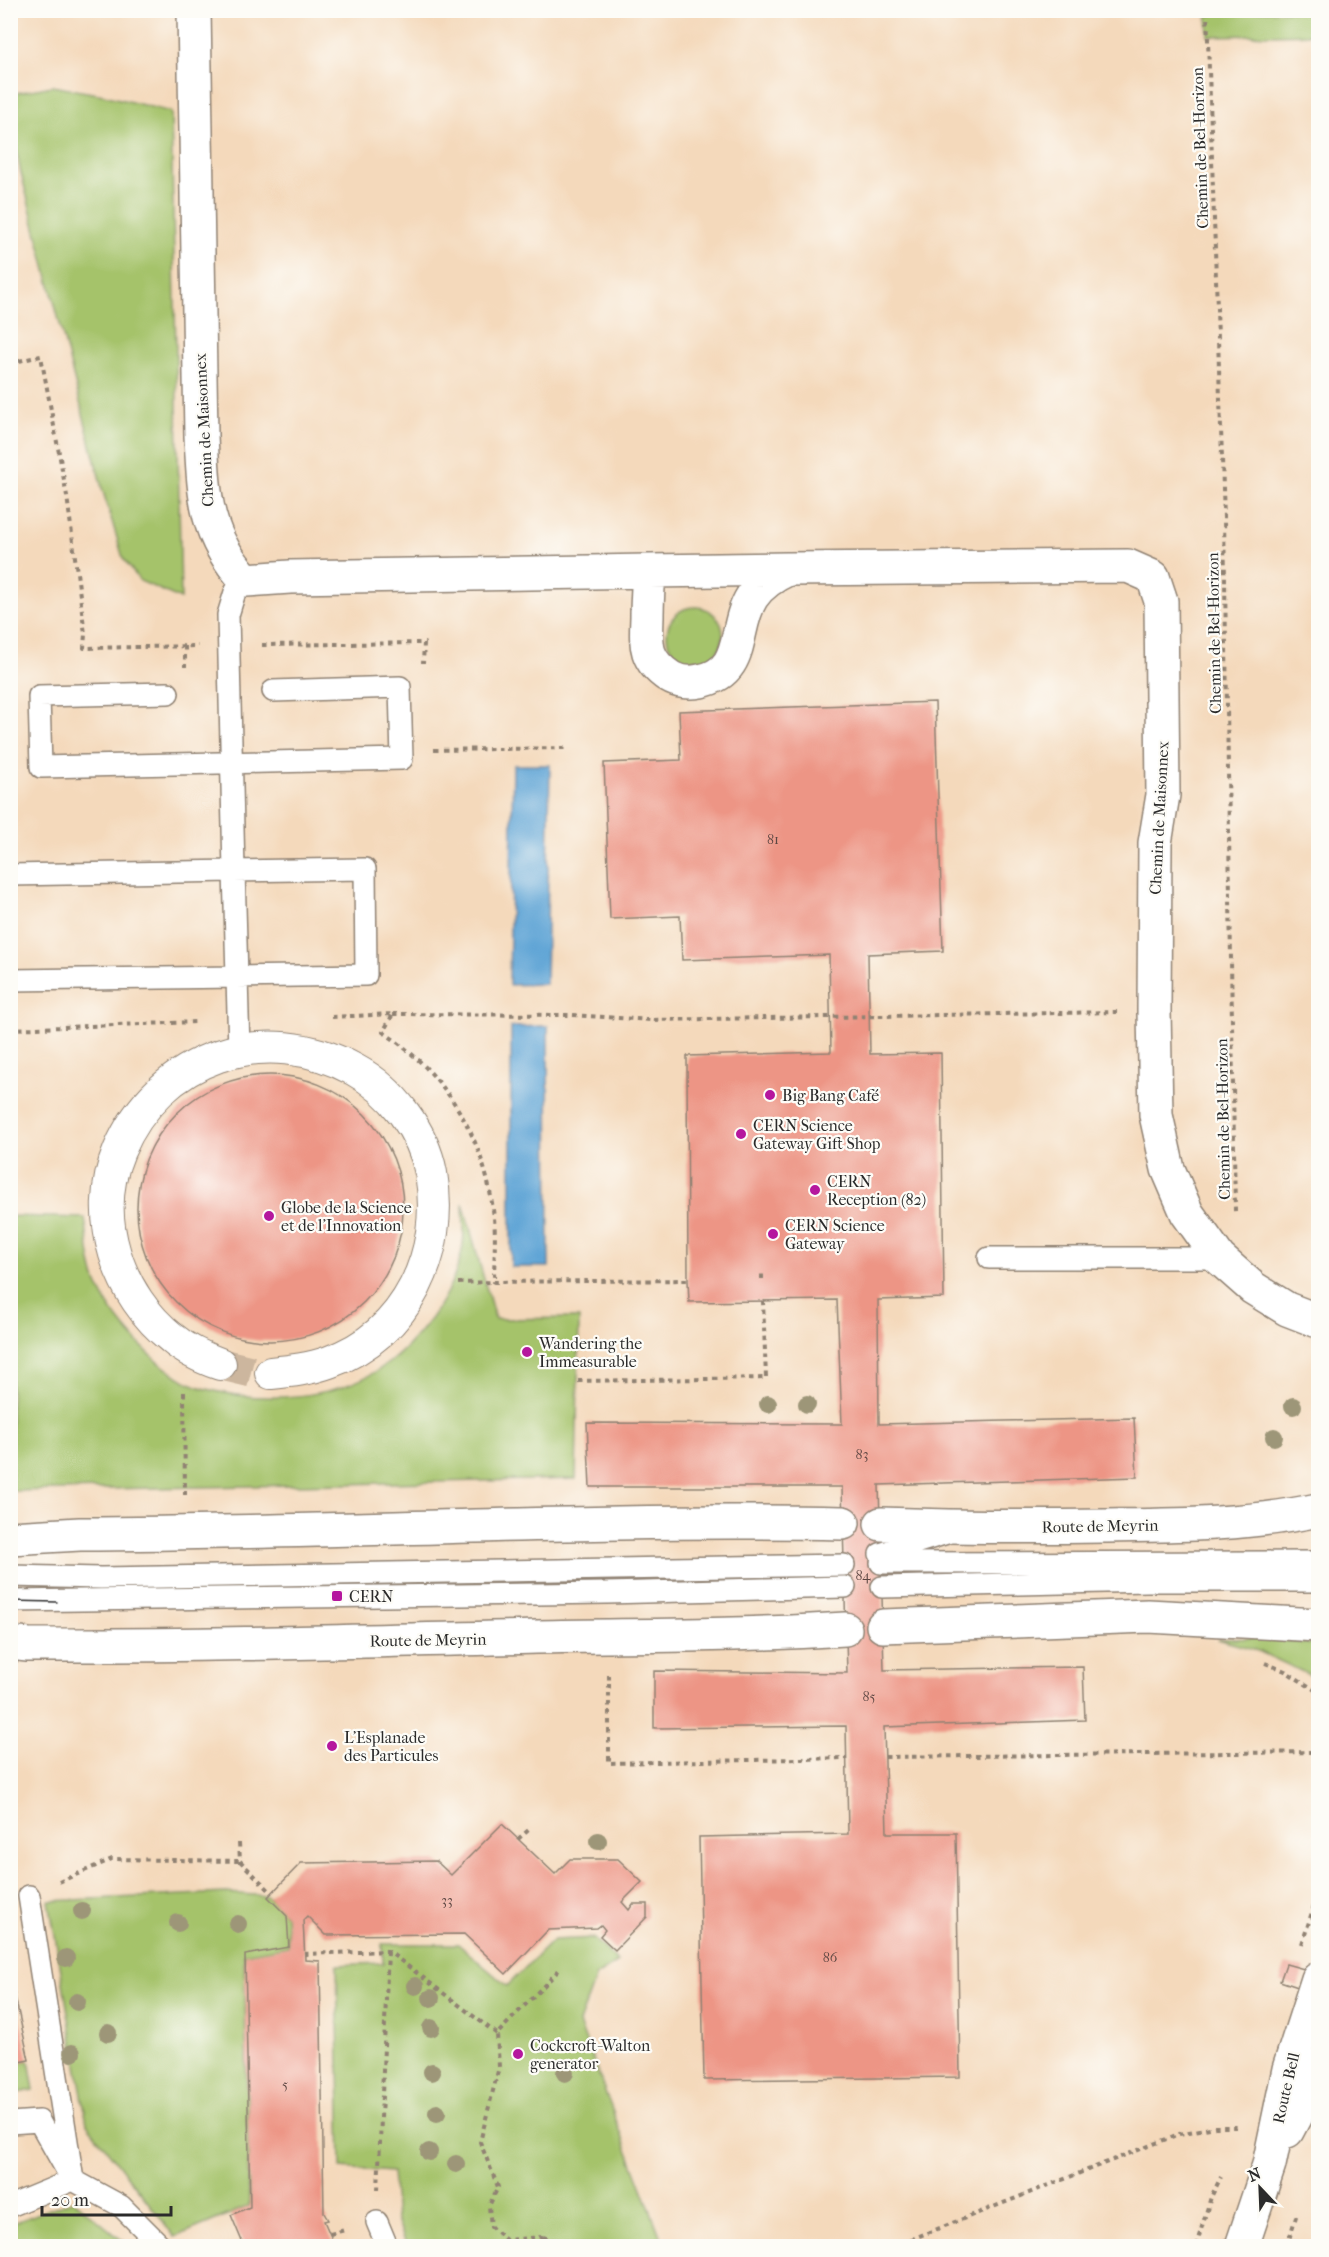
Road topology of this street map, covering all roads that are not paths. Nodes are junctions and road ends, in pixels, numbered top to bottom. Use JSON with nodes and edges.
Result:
{"nodes":[{"id":1,"x":194,"y":10,"type":"edge"},
{"id":2,"x":788,"y":569,"type":"junction"},
{"id":3,"x":649,"y":571,"type":"junction"},
{"id":4,"x":246,"y":580,"type":"junction"},
{"id":5,"x":273,"y":691,"type":"dead end"},
{"id":6,"x":168,"y":693,"type":"dead end"},
{"id":7,"x":232,"y":763,"type":"junction"},
{"id":8,"x":234,"y":872,"type":"junction"},
{"id":9,"x":10,"y":875,"type":"edge"},
{"id":10,"x":237,"y":977,"type":"junction"},
{"id":11,"x":10,"y":980,"type":"edge"},
{"id":12,"x":239,"y":1050,"type":"junction"},
{"id":13,"x":1214,"y":1251,"type":"junction"},
{"id":14,"x":989,"y":1258,"type":"dead end"},
{"id":15,"x":1318,"y":1321,"type":"edge"},
{"id":16,"x":220,"y":1364,"type":"tunnel mouth"},
{"id":17,"x":271,"y":1373,"type":"tunnel mouth"},
{"id":18,"x":1318,"y":1510,"type":"edge"},
{"id":19,"x":843,"y":1523,"type":"dead end"},
{"id":20,"x":10,"y":1538,"type":"edge"},
{"id":21,"x":881,"y":1547,"type":"joint"},
{"id":22,"x":1318,"y":1562,"type":"edge"},
{"id":23,"x":844,"y":1565,"type":"dead end"},
{"id":24,"x":10,"y":1576,"type":"edge"},
{"id":25,"x":1318,"y":1581,"type":"edge"},
{"id":26,"x":845,"y":1587,"type":"dead end"},
{"id":27,"x":882,"y":1587,"type":"dead end"},
{"id":28,"x":10,"y":1601,"type":"edge"},
{"id":29,"x":1318,"y":1625,"type":"edge"},
{"id":30,"x":883,"y":1626,"type":"dead end"},
{"id":31,"x":845,"y":1629,"type":"dead end"},
{"id":32,"x":10,"y":1643,"type":"edge"},
{"id":33,"x":29,"y":1896,"type":"road end"},
{"id":34,"x":1318,"y":1979,"type":"edge"},
{"id":35,"x":1318,"y":2065,"type":"edge"},
{"id":36,"x":10,"y":2123,"type":"edge"},
{"id":37,"x":1269,"y":2165,"type":"junction"},
{"id":38,"x":73,"y":2180,"type":"junction"},
{"id":39,"x":10,"y":2206,"type":"edge"},
{"id":40,"x":377,"y":2222,"type":"road end"},
{"id":41,"x":161,"y":2247,"type":"edge"},
{"id":42,"x":387,"y":2247,"type":"edge"},
{"id":43,"x":1242,"y":2247,"type":"edge"}],
"edges":[{"from":1,"to":4,"type":"street","name":"Chemin de Maisonnex"},
{"from":2,"to":3,"type":"street","name":"Chemin de Maisonnex"},
{"from":2,"to":3,"type":"street"},
{"from":2,"to":13,"type":"street","name":"Chemin de Maisonnex"},
{"from":3,"to":4,"type":"street","name":"Chemin de Maisonnex"},
{"from":4,"to":7,"type":"lane"},
{"from":5,"to":7,"type":"lane"},
{"from":6,"to":7,"type":"lane"},
{"from":7,"to":8,"type":"lane"},
{"from":8,"to":9,"type":"lane"},
{"from":8,"to":10,"type":"lane"},
{"from":8,"to":10,"type":"lane"},
{"from":10,"to":11,"type":"lane"},
{"from":10,"to":12,"type":"lane"},
{"from":12,"to":16,"type":"street"},
{"from":12,"to":17,"type":"street"},
{"from":13,"to":14,"type":"lane"},
{"from":13,"to":15,"type":"street","name":"Chemin de Maisonnex"},
{"from":18,"to":21,"type":"street","name":"Route de Meyrin"},
{"from":19,"to":20,"type":"street"},
{"from":21,"to":22,"type":"lane"},
{"from":23,"to":24,"type":"lane"},
{"from":25,"to":27,"type":"lane"},
{"from":26,"to":28,"type":"lane"},
{"from":29,"to":30,"type":"street"},
{"from":31,"to":32,"type":"street","name":"Route de Meyrin"},
{"from":33,"to":38,"type":"lane"},
{"from":34,"to":37,"type":"street","name":"Route Bell"},
{"from":35,"to":37,"type":"street","name":"Route Bell"},
{"from":36,"to":38,"type":"lane"},
{"from":37,"to":43,"type":"street","name":"Route Bell"},
{"from":38,"to":39,"type":"lane"},
{"from":38,"to":41,"type":"lane"},
{"from":40,"to":42,"type":"lane"}]}
